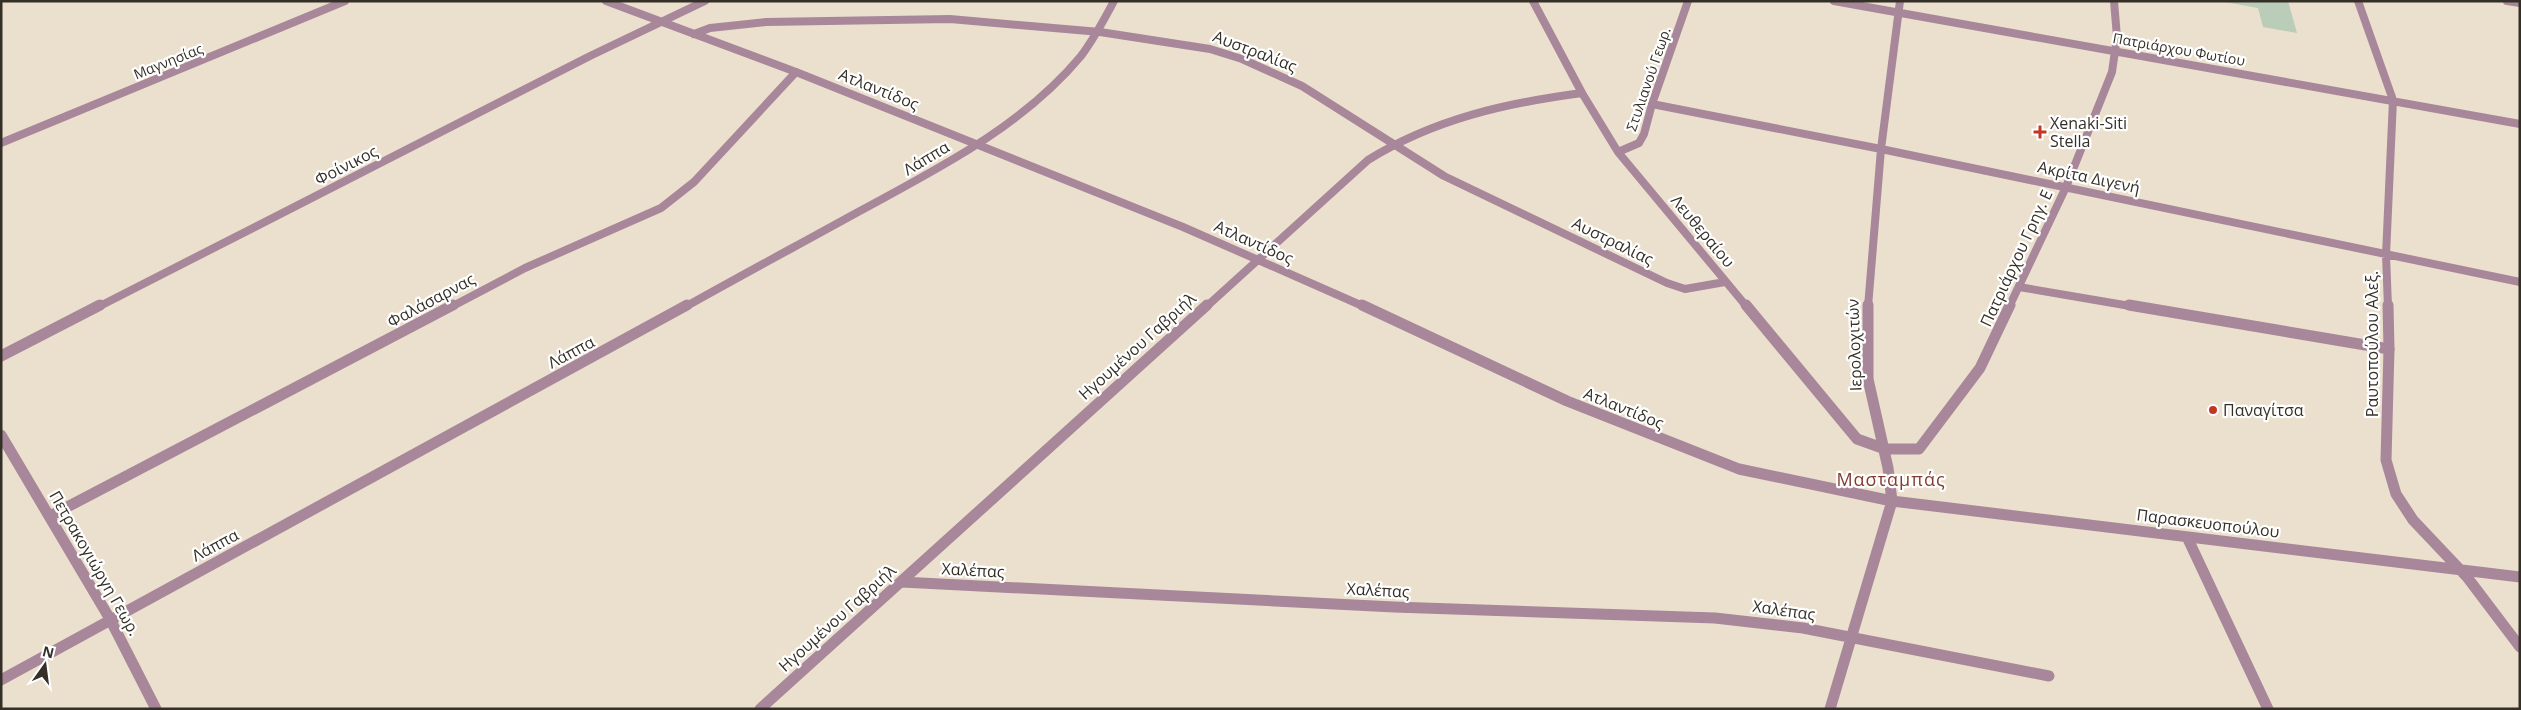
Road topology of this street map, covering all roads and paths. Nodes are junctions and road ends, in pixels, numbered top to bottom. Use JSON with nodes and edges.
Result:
{"nodes":[{"id":1,"x":345,"y":1,"type":"edge"},
{"id":2,"x":606,"y":1,"type":"edge"},
{"id":3,"x":705,"y":1,"type":"edge"},
{"id":4,"x":1114,"y":1,"type":"edge"},
{"id":5,"x":1533,"y":1,"type":"edge"},
{"id":6,"x":1688,"y":1,"type":"edge"},
{"id":7,"x":1834,"y":1,"type":"edge"},
{"id":8,"x":1900,"y":1,"type":"edge"},
{"id":9,"x":2114,"y":1,"type":"edge"},
{"id":10,"x":2358,"y":1,"type":"edge"},
{"id":11,"x":2507,"y":1,"type":"edge"},
{"id":12,"x":2520,"y":3,"type":"edge"},
{"id":13,"x":1898,"y":12,"type":"junction"},
{"id":14,"x":660,"y":22,"type":"junction"},
{"id":15,"x":1100,"y":32,"type":"junction"},
{"id":16,"x":694,"y":34,"type":"junction"},
{"id":17,"x":2116,"y":51,"type":"junction"},
{"id":18,"x":796,"y":72,"type":"junction"},
{"id":19,"x":1582,"y":93,"type":"junction"},
{"id":20,"x":2393,"y":100,"type":"junction"},
{"id":21,"x":1652,"y":104,"type":"junction"},
{"id":22,"x":2520,"y":124,"type":"edge"},
{"id":23,"x":1393,"y":143,"type":"junction"},
{"id":24,"x":1,"y":144,"type":"edge"},
{"id":25,"x":977,"y":144,"type":"junction"},
{"id":26,"x":1881,"y":148,"type":"junction"},
{"id":27,"x":1618,"y":152,"type":"junction"},
{"id":28,"x":2066,"y":187,"type":"junction"},
{"id":29,"x":2386,"y":255,"type":"junction"},
{"id":30,"x":1256,"y":259,"type":"junction"},
{"id":31,"x":1725,"y":282,"type":"junction"},
{"id":32,"x":2520,"y":282,"type":"edge"},
{"id":33,"x":2019,"y":287,"type":"junction"},
{"id":34,"x":2389,"y":349,"type":"junction"},
{"id":35,"x":1,"y":356,"type":"edge"},
{"id":36,"x":1,"y":435,"type":"edge"},
{"id":37,"x":1885,"y":449,"type":"junction"},
{"id":38,"x":1892,"y":501,"type":"junction"},
{"id":39,"x":50,"y":516,"type":"junction"},
{"id":40,"x":2187,"y":537,"type":"junction"},
{"id":41,"x":2460,"y":568,"type":"junction"},
{"id":42,"x":2520,"y":577,"type":"edge"},
{"id":43,"x":902,"y":582,"type":"junction"},
{"id":44,"x":110,"y":619,"type":"junction"},
{"id":45,"x":1851,"y":638,"type":"junction"},
{"id":46,"x":2520,"y":647,"type":"edge"},
{"id":47,"x":2049,"y":676,"type":"dead end"},
{"id":48,"x":1,"y":680,"type":"edge"},
{"id":49,"x":156,"y":709,"type":"edge"},
{"id":50,"x":760,"y":709,"type":"edge"},
{"id":51,"x":1830,"y":709,"type":"edge"},
{"id":52,"x":2268,"y":709,"type":"edge"}],
"edges":[{"from":1,"to":24,"type":"street","name":"Μαγνησίας"},
{"from":2,"to":14,"type":"street","name":"Ατλαντίδος"},
{"from":3,"to":14,"type":"street","name":"Φοίνικος"},
{"from":4,"to":15,"type":"street","name":"Λάππα"},
{"from":5,"to":19,"type":"street","name":"Λευθεραίου"},
{"from":6,"to":21,"type":"street","name":"Στυλιανού Γεωρ."},
{"from":7,"to":13,"type":"street","name":"Πατριάρχου Φωτίου"},
{"from":8,"to":13,"type":"street","name":"Ιερολοχιτών"},
{"from":9,"to":17,"type":"street","name":"Πατριάρχου Γρηγ. Ε"},
{"from":10,"to":20,"type":"street","name":"Ραυτοπούλου Αλεξ."},
{"from":11,"to":12,"type":"street"},
{"from":13,"to":17,"type":"street","name":"Πατριάρχου Φωτίου"},
{"from":13,"to":26,"type":"street","name":"Ιερολοχιτών"},
{"from":14,"to":16,"type":"street","name":"Ατλαντίδος"},
{"from":14,"to":35,"type":"street","name":"Φοίνικος"},
{"from":15,"to":16,"type":"street","name":"Αυστραλίας"},
{"from":15,"to":23,"type":"street","name":"Αυστραλίας"},
{"from":15,"to":25,"type":"street","name":"Λάππα"},
{"from":16,"to":18,"type":"street","name":"Ατλαντίδος"},
{"from":17,"to":20,"type":"street","name":"Πατριάρχου Φωτίου"},
{"from":17,"to":28,"type":"street","name":"Πατριάρχου Γρηγ. Ε"},
{"from":18,"to":25,"type":"street","name":"Ατλαντίδος"},
{"from":18,"to":39,"type":"street","name":"Φαλάσαρνας"},
{"from":19,"to":23,"type":"street","name":"Ηγουμένου Γαβριήλ"},
{"from":19,"to":27,"type":"street","name":"Λευθεραίου"},
{"from":20,"to":22,"type":"street","name":"Πατριάρχου Φωτίου"},
{"from":20,"to":29,"type":"street","name":"Ραυτοπούλου Αλεξ."},
{"from":21,"to":26,"type":"street","name":"Ακρίτα Διγενή"},
{"from":21,"to":27,"type":"street","name":"Στυλιανού Γεωρ."},
{"from":23,"to":30,"type":"street","name":"Ηγουμένου Γαβριήλ"},
{"from":23,"to":31,"type":"street","name":"Αυστραλίας"},
{"from":25,"to":30,"type":"street","name":"Ατλαντίδος"},
{"from":25,"to":44,"type":"street","name":"Λάππα"},
{"from":26,"to":28,"type":"street","name":"Ακρίτα Διγενή"},
{"from":26,"to":37,"type":"street","name":"Ιερολοχιτών"},
{"from":27,"to":31,"type":"street","name":"Λευθεραίου"},
{"from":28,"to":29,"type":"street","name":"Ακρίτα Διγενή"},
{"from":28,"to":33,"type":"street","name":"Πατριάρχου Γρηγ. Ε"},
{"from":29,"to":32,"type":"street","name":"Ακρίτα Διγενή"},
{"from":29,"to":34,"type":"street","name":"Ραυτοπούλου Αλεξ."},
{"from":30,"to":38,"type":"street","name":"Ατλαντίδος"},
{"from":30,"to":43,"type":"street","name":"Ηγουμένου Γαβριήλ"},
{"from":31,"to":37,"type":"street","name":"Λευθεραίου"},
{"from":33,"to":34,"type":"street"},
{"from":33,"to":37,"type":"street","name":"Πατριάρχου Γρηγ. Ε"},
{"from":34,"to":41,"type":"street","name":"Ραυτοπούλου Αλεξ."},
{"from":36,"to":39,"type":"street","name":"Πετρακογιώργη Γεωρ."},
{"from":37,"to":38,"type":"street","name":"Ιερολοχιτών"},
{"from":38,"to":40,"type":"street","name":"Παρασκευοπούλου"},
{"from":38,"to":45,"type":"street","name":"Ιερολοχιτών"},
{"from":39,"to":44,"type":"street","name":"Πετρακογιώργη Γεωρ."},
{"from":40,"to":41,"type":"street","name":"Παρασκευοπούλου"},
{"from":40,"to":52,"type":"street"},
{"from":41,"to":42,"type":"street","name":"Παρασκευοπούλου"},
{"from":41,"to":46,"type":"street","name":"Ραυτοπούλου Αλεξ."},
{"from":43,"to":45,"type":"street","name":"Χαλέπας"},
{"from":43,"to":50,"type":"street","name":"Ηγουμένου Γαβριήλ"},
{"from":44,"to":48,"type":"street","name":"Λάππα"},
{"from":44,"to":49,"type":"street","name":"Πετρακογιώργη Γεωρ."},
{"from":45,"to":47,"type":"street","name":"Χαλέπας"},
{"from":45,"to":51,"type":"street","name":"Ιερολοχιτών"}]}
